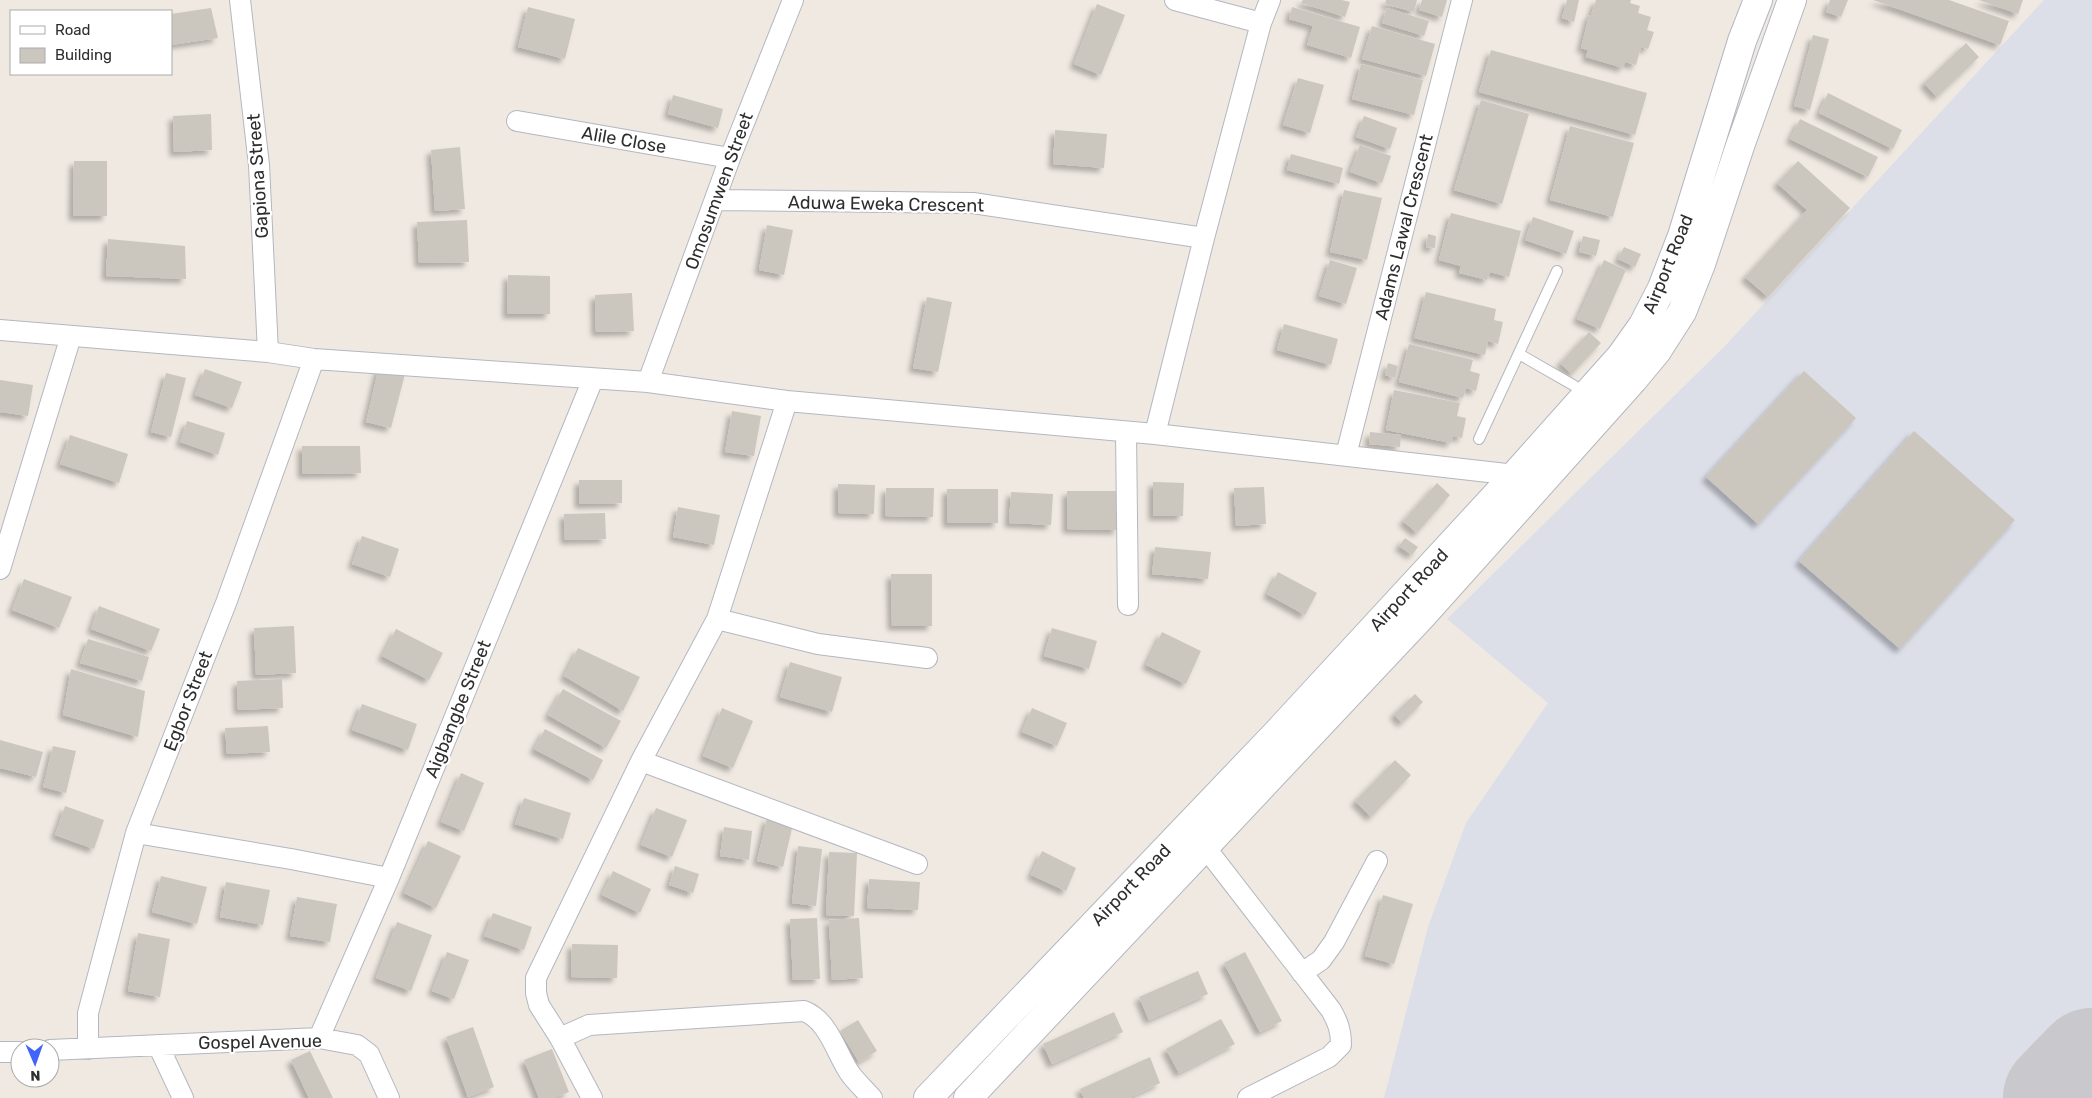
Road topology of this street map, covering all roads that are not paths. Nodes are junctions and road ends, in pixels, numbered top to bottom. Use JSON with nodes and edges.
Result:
{"nodes":[{"id":1,"x":240,"y":0,"type":"edge"},
{"id":2,"x":793,"y":0,"type":"edge"},
{"id":3,"x":1175,"y":0,"type":"edge"},
{"id":4,"x":1270,"y":0,"type":"edge"},
{"id":5,"x":1462,"y":0,"type":"edge"},
{"id":6,"x":1758,"y":0,"type":"edge"},
{"id":7,"x":1792,"y":0,"type":"edge"},
{"id":8,"x":1261,"y":23,"type":"junction"},
{"id":9,"x":517,"y":121,"type":"dead end"},
{"id":10,"x":730,"y":158,"type":"junction"},
{"id":11,"x":716,"y":200,"type":"junction"},
{"id":12,"x":1204,"y":238,"type":"junction"},
{"id":13,"x":1557,"y":271,"type":"dead end"},
{"id":14,"x":0,"y":330,"type":"edge"},
{"id":15,"x":71,"y":336,"type":"junction"},
{"id":16,"x":268,"y":352,"type":"junction"},
{"id":17,"x":1519,"y":354,"type":"junction"},
{"id":18,"x":314,"y":359,"type":"junction"},
{"id":19,"x":593,"y":379,"type":"junction"},
{"id":20,"x":648,"y":382,"type":"junction"},
{"id":21,"x":1588,"y":394,"type":"junction"},
{"id":22,"x":787,"y":401,"type":"junction"},
{"id":23,"x":1126,"y":432,"type":"junction"},
{"id":24,"x":1155,"y":434,"type":"junction"},
{"id":25,"x":1479,"y":439,"type":"dead end"},
{"id":26,"x":1346,"y":455,"type":"junction"},
{"id":27,"x":1515,"y":475,"type":"junction"},
{"id":28,"x":0,"y":569,"type":"edge"},
{"id":29,"x":1128,"y":605,"type":"dead end"},
{"id":30,"x":717,"y":619,"type":"junction"},
{"id":31,"x":927,"y":658,"type":"dead end"},
{"id":32,"x":1285,"y":743,"type":"junction"},
{"id":33,"x":641,"y":761,"type":"junction"},
{"id":34,"x":136,"y":833,"type":"junction"},
{"id":35,"x":1205,"y":847,"type":"junction"},
{"id":36,"x":1377,"y":861,"type":"dead end"},
{"id":37,"x":917,"y":864,"type":"dead end"},
{"id":38,"x":390,"y":878,"type":"junction"},
{"id":39,"x":1302,"y":973,"type":"junction"},
{"id":40,"x":319,"y":1038,"type":"junction"},
{"id":41,"x":560,"y":1038,"type":"junction"},
{"id":42,"x":158,"y":1045,"type":"junction"},
{"id":43,"x":88,"y":1049,"type":"junction"},
{"id":44,"x":60,"y":1050,"type":"edge"},
{"id":45,"x":183,"y":1098,"type":"edge"},
{"id":46,"x":389,"y":1098,"type":"edge"},
{"id":47,"x":592,"y":1098,"type":"edge"},
{"id":48,"x":872,"y":1098,"type":"edge"},
{"id":49,"x":928,"y":1098,"type":"edge"},
{"id":50,"x":968,"y":1098,"type":"edge"},
{"id":51,"x":1248,"y":1098,"type":"edge"}],
"edges":[{"from":1,"to":16,"type":"street","name":"Gapiona Street"},
{"from":2,"to":10,"type":"street","name":"Omosumwen Street"},
{"from":3,"to":8,"type":"street"},
{"from":4,"to":8,"type":"street"},
{"from":5,"to":26,"type":"street","name":"Adams Lawal Crescent"},
{"from":6,"to":21,"type":"main road","name":"Airport Road"},
{"from":7,"to":32,"type":"main road","name":"Airport Road"},
{"from":8,"to":12,"type":"street"},
{"from":9,"to":10,"type":"street","name":"Alile Close"},
{"from":10,"to":11,"type":"street","name":"Omosumwen Street"},
{"from":11,"to":12,"type":"street","name":"Aduwa Eweka Crescent"},
{"from":11,"to":20,"type":"street","name":"Omosumwen Street"},
{"from":12,"to":24,"type":"street"},
{"from":13,"to":17,"type":"lane"},
{"from":14,"to":15,"type":"street"},
{"from":15,"to":16,"type":"street"},
{"from":15,"to":28,"type":"street"},
{"from":16,"to":18,"type":"street"},
{"from":17,"to":21,"type":"lane"},
{"from":17,"to":25,"type":"lane"},
{"from":18,"to":19,"type":"street"},
{"from":18,"to":34,"type":"street","name":"Egbor Street"},
{"from":19,"to":20,"type":"street"},
{"from":19,"to":38,"type":"street","name":"Aigbangbe Street"},
{"from":20,"to":22,"type":"street"},
{"from":21,"to":27,"type":"main road","name":"Airport Road"},
{"from":22,"to":23,"type":"street"},
{"from":22,"to":30,"type":"street"},
{"from":23,"to":24,"type":"street"},
{"from":23,"to":29,"type":"street"},
{"from":24,"to":26,"type":"street"},
{"from":26,"to":27,"type":"street"},
{"from":27,"to":32,"type":"main road","name":"Airport Road"},
{"from":30,"to":31,"type":"street"},
{"from":30,"to":33,"type":"street"},
{"from":32,"to":35,"type":"main road","name":"Airport Road"},
{"from":32,"to":49,"type":"main road","name":"Airport Road"},
{"from":33,"to":37,"type":"street"},
{"from":33,"to":41,"type":"street"},
{"from":34,"to":38,"type":"street"},
{"from":34,"to":43,"type":"street","name":"Egbor Street"},
{"from":35,"to":39,"type":"street"},
{"from":35,"to":50,"type":"main road","name":"Airport Road"},
{"from":36,"to":39,"type":"street"},
{"from":38,"to":40,"type":"street","name":"Aigbangbe Street"},
{"from":39,"to":51,"type":"street"},
{"from":40,"to":42,"type":"street","name":"Gospel Avenue"},
{"from":40,"to":46,"type":"street","name":"Gospel Avenue"},
{"from":41,"to":47,"type":"street"},
{"from":41,"to":48,"type":"street"},
{"from":42,"to":43,"type":"street","name":"Gospel Avenue"},
{"from":42,"to":45,"type":"street"},
{"from":43,"to":44,"type":"street","name":"Gospel Avenue"}]}
